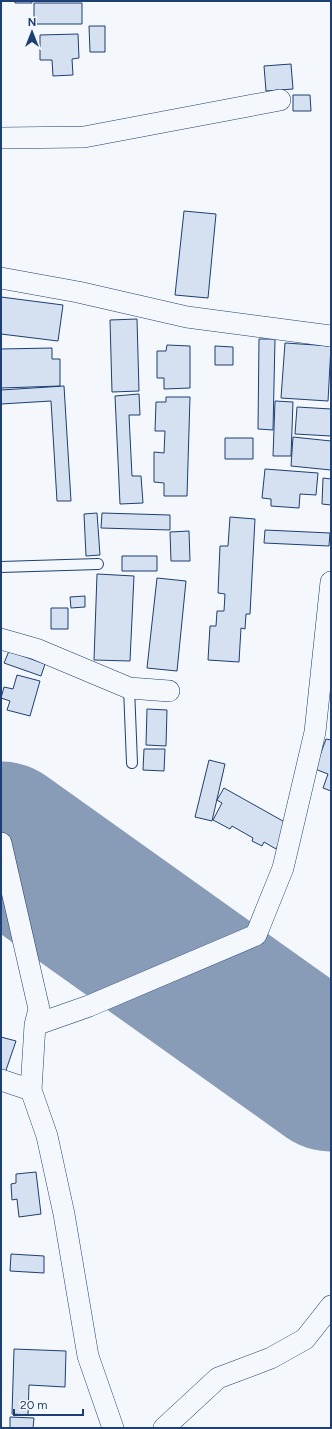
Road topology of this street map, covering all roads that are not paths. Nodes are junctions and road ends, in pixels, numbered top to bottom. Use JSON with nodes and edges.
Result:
{"nodes":[{"id":1,"x":280,"y":100,"type":"dead end"},
{"id":2,"x":1,"y":138,"type":"edge"},
{"id":3,"x":1,"y":278,"type":"edge"},
{"id":4,"x":331,"y":336,"type":"edge"},
{"id":5,"x":98,"y":564,"type":"dead end"},
{"id":6,"x":1,"y":567,"type":"edge"},
{"id":7,"x":331,"y":582,"type":"edge"},
{"id":8,"x":1,"y":639,"type":"edge"},
{"id":9,"x":129,"y":688,"type":"junction"},
{"id":10,"x":169,"y":691,"type":"dead end"},
{"id":11,"x":132,"y":763,"type":"dead end"},
{"id":12,"x":1,"y":843,"type":"edge"},
{"id":13,"x":35,"y":1025,"type":"junction"},
{"id":14,"x":1,"y":1080,"type":"edge"},
{"id":15,"x":31,"y":1090,"type":"junction"},
{"id":16,"x":331,"y":1306,"type":"edge"},
{"id":17,"x":113,"y":1428,"type":"edge"},
{"id":18,"x":164,"y":1428,"type":"edge"}],
"edges":[{"from":1,"to":2,"type":"street"},
{"from":3,"to":4,"type":"street"},
{"from":5,"to":6,"type":"lane"},
{"from":7,"to":13,"type":"street"},
{"from":8,"to":9,"type":"street"},
{"from":9,"to":10,"type":"street"},
{"from":9,"to":11,"type":"lane"},
{"from":12,"to":13,"type":"street"},
{"from":13,"to":15,"type":"street"},
{"from":14,"to":15,"type":"street"},
{"from":15,"to":17,"type":"street"},
{"from":16,"to":18,"type":"street"}]}
